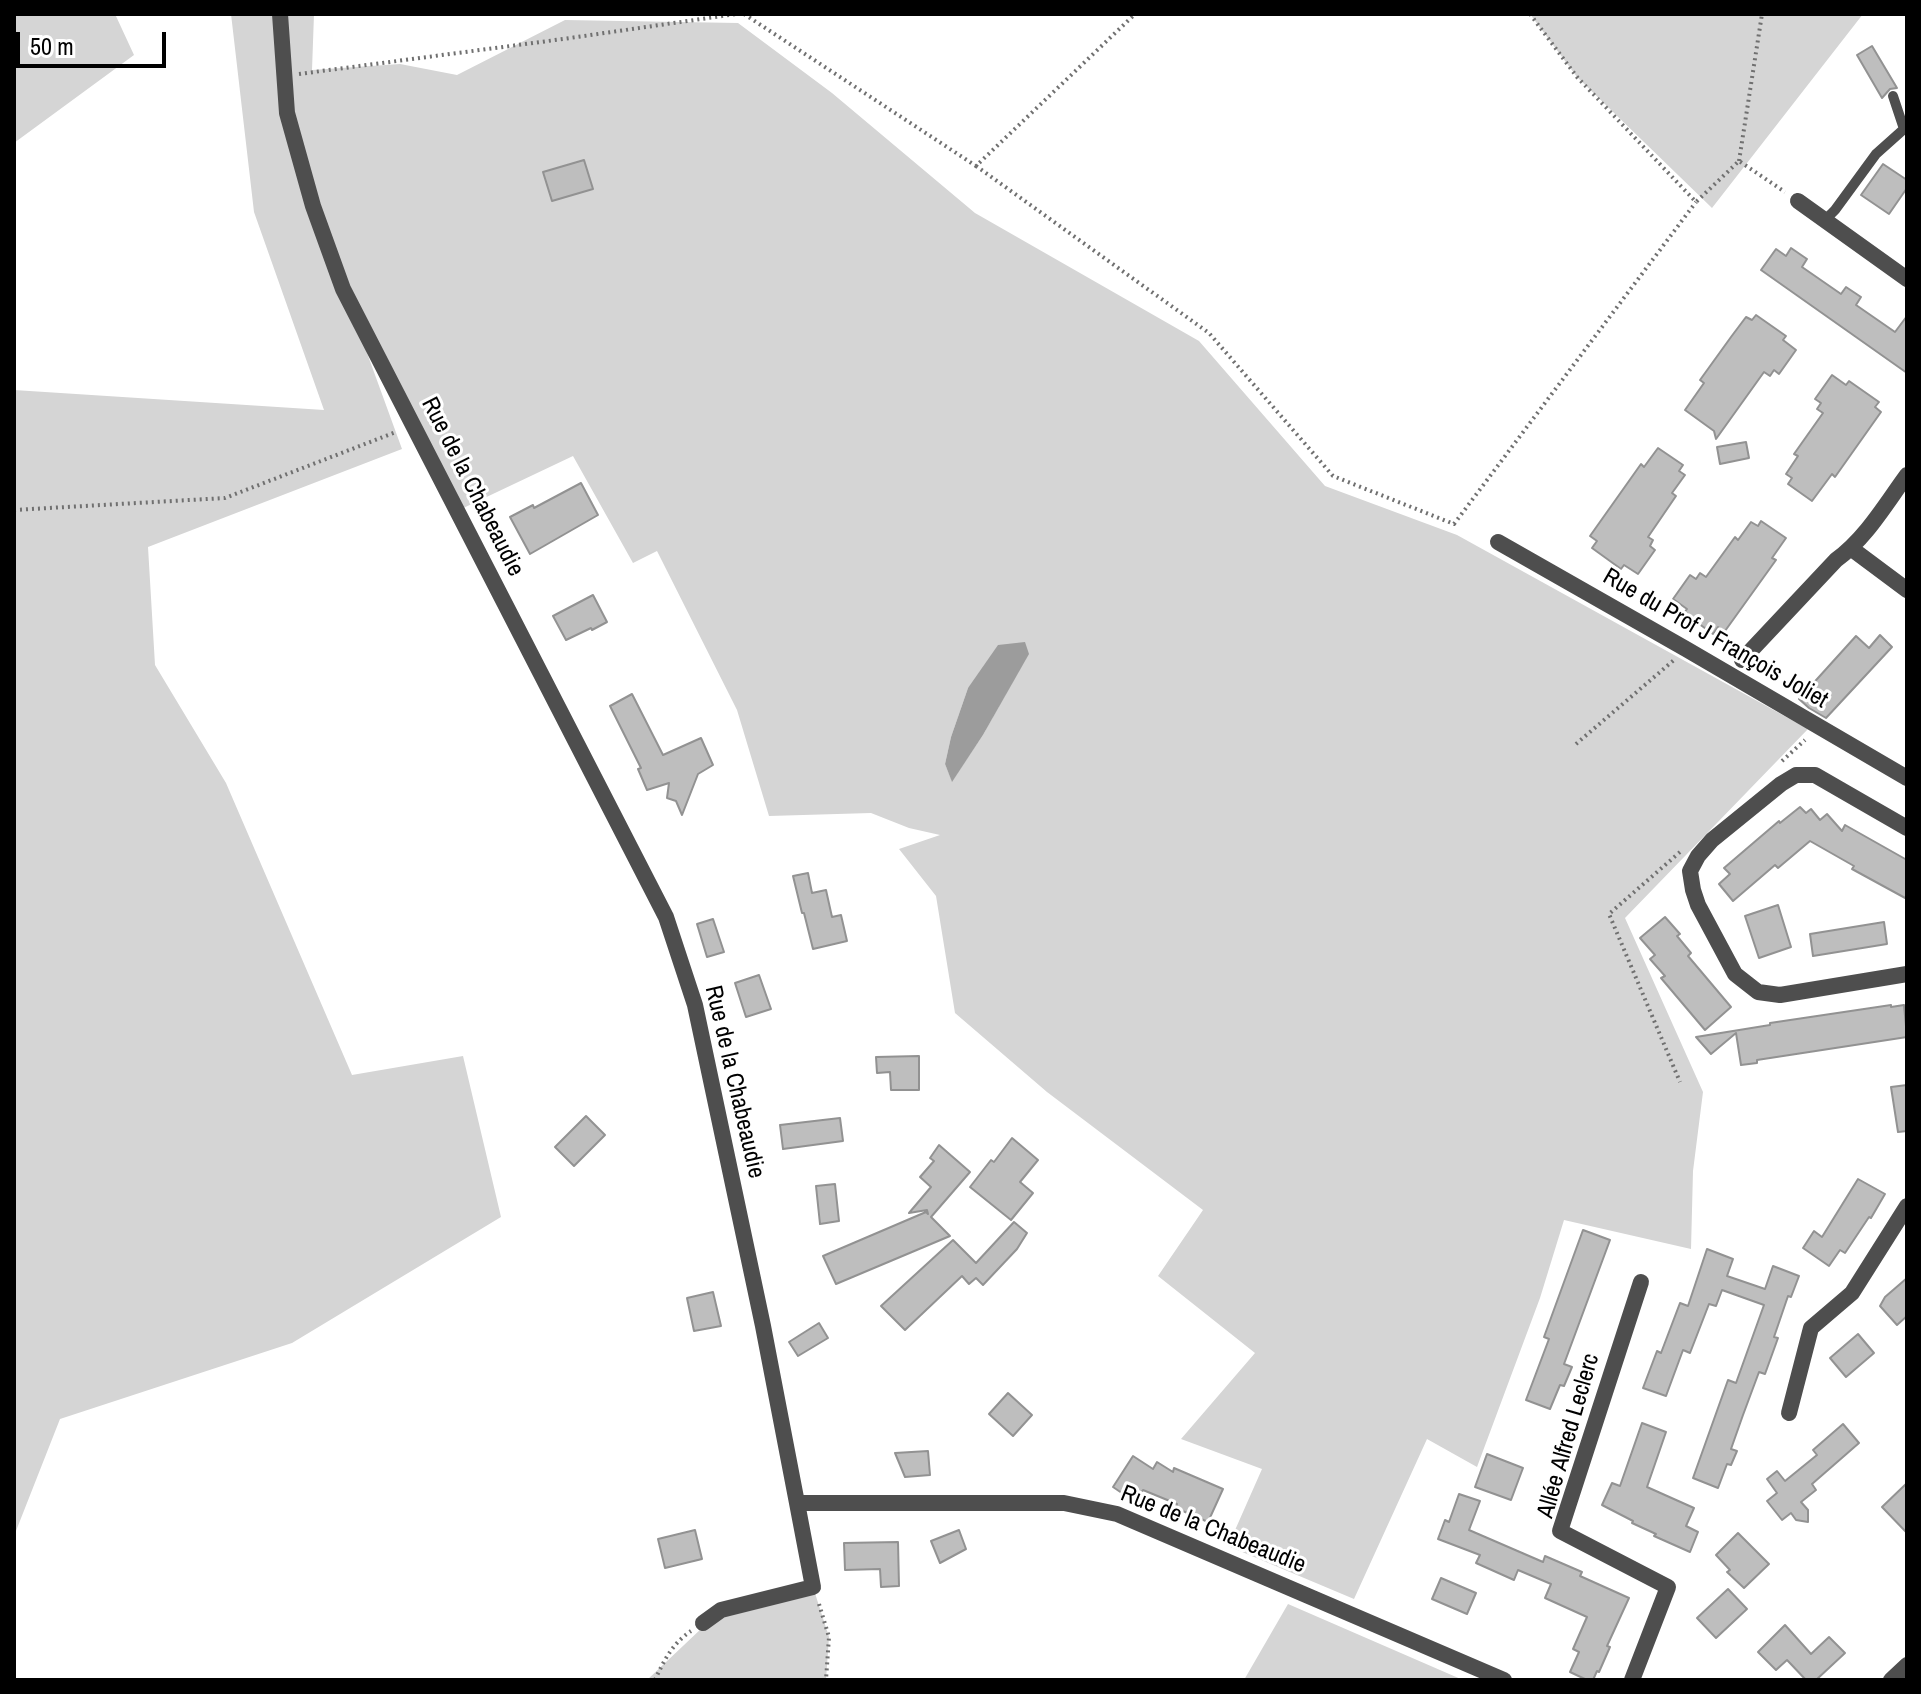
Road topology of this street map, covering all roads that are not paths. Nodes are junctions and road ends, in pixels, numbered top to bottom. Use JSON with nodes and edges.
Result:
{"nodes":[{"id":1,"x":280,"y":14,"type":"edge"},
{"id":2,"x":1893,"y":96,"type":"dead end"},
{"id":3,"x":1798,"y":201,"type":"road end"},
{"id":4,"x":1825,"y":220,"type":"junction"},
{"id":5,"x":1907,"y":279,"type":"edge"},
{"id":6,"x":1907,"y":475,"type":"edge"},
{"id":7,"x":1498,"y":542,"type":"dead end"},
{"id":8,"x":1852,"y":549,"type":"junction"},
{"id":9,"x":1907,"y":590,"type":"edge"},
{"id":10,"x":1742,"y":660,"type":"dead end"},
{"id":11,"x":1907,"y":778,"type":"edge"},
{"id":12,"x":1907,"y":828,"type":"edge"},
{"id":13,"x":1907,"y":974,"type":"edge"},
{"id":14,"x":1907,"y":1206,"type":"edge"},
{"id":15,"x":1641,"y":1282,"type":"dead end"},
{"id":16,"x":1789,"y":1413,"type":"dead end"},
{"id":17,"x":797,"y":1503,"type":"junction"},
{"id":18,"x":703,"y":1623,"type":"road end"},
{"id":19,"x":1907,"y":1665,"type":"edge"},
{"id":20,"x":1504,"y":1680,"type":"edge"},
{"id":21,"x":1632,"y":1680,"type":"edge"},
{"id":22,"x":1891,"y":1680,"type":"edge"}],
"edges":[{"from":1,"to":17,"type":"street","name":"Rue de la Chabeaudie"},
{"from":2,"to":4,"type":"lane"},
{"from":3,"to":4,"type":"street"},
{"from":4,"to":5,"type":"street"},
{"from":6,"to":8,"type":"street"},
{"from":7,"to":11,"type":"street","name":"Rue du Prof J François Joliet"},
{"from":8,"to":9,"type":"street"},
{"from":8,"to":10,"type":"street"},
{"from":12,"to":13,"type":"street"},
{"from":14,"to":16,"type":"street"},
{"from":15,"to":21,"type":"street","name":"Allée Alfred Leclerc"},
{"from":17,"to":18,"type":"street"},
{"from":17,"to":20,"type":"street","name":"Rue de la Chabeaudie"},
{"from":19,"to":22,"type":"street"}]}
